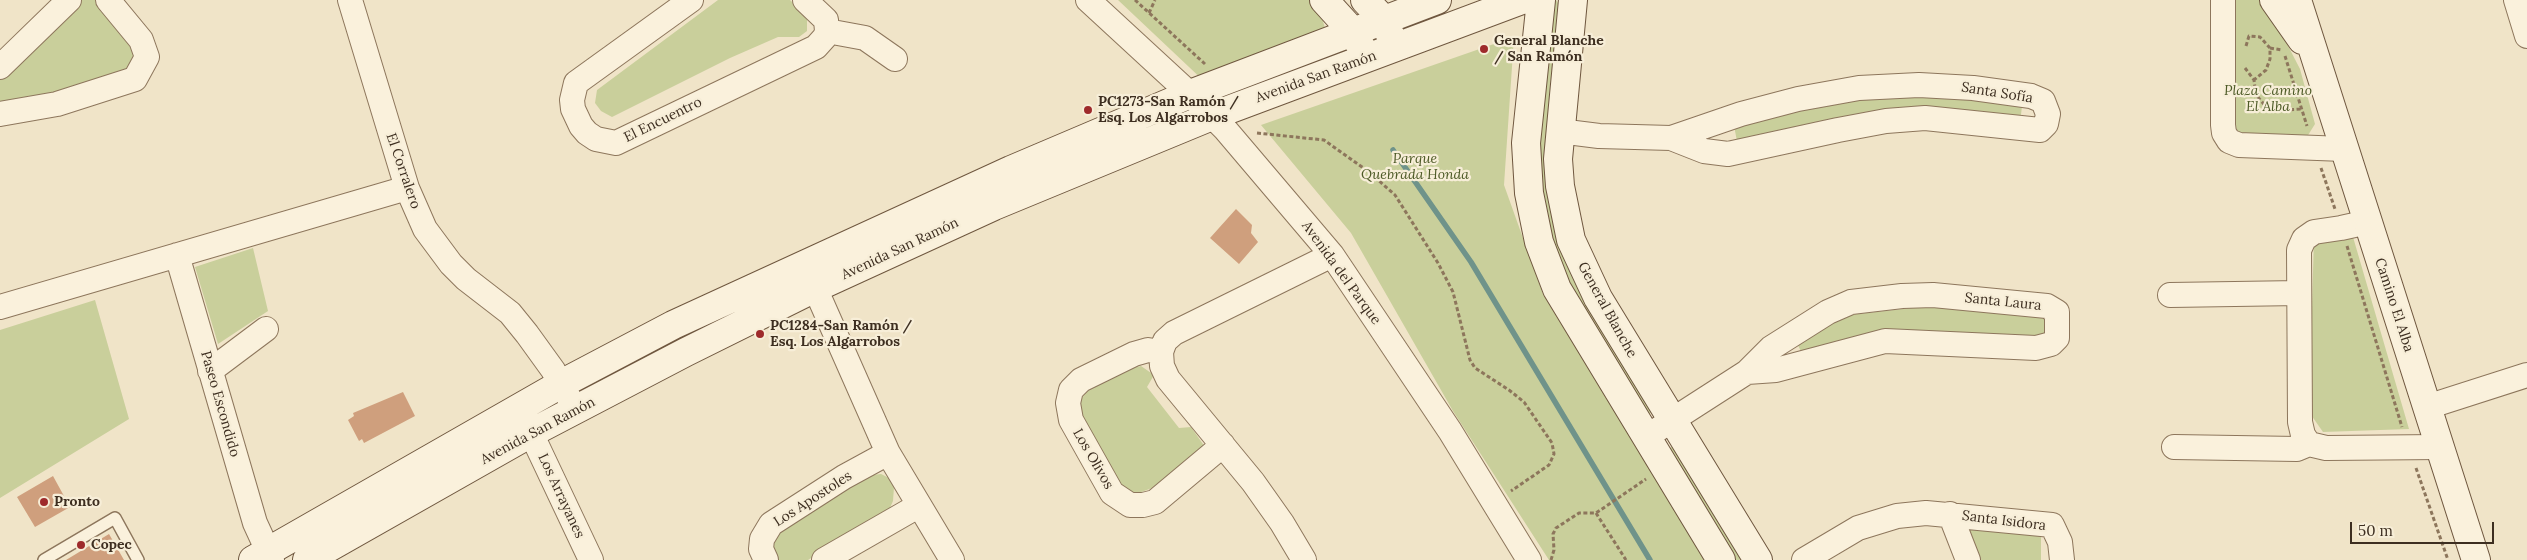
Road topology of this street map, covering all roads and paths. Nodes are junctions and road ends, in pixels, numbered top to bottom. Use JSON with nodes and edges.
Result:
{"nodes":[{"id":1,"x":69,"y":0,"type":"edge"},
{"id":2,"x":108,"y":0,"type":"edge"},
{"id":3,"x":350,"y":0,"type":"edge"},
{"id":4,"x":691,"y":0,"type":"edge"},
{"id":5,"x":805,"y":0,"type":"edge"},
{"id":6,"x":1088,"y":0,"type":"edge"},
{"id":7,"x":1136,"y":0,"type":"edge"},
{"id":8,"x":1155,"y":0,"type":"edge"},
{"id":9,"x":1324,"y":0,"type":"edge"},
{"id":10,"x":1365,"y":0,"type":"edge"},
{"id":11,"x":1437,"y":0,"type":"edge"},
{"id":12,"x":1522,"y":0,"type":"edge"},
{"id":13,"x":1541,"y":0,"type":"edge"},
{"id":14,"x":1572,"y":0,"type":"edge"},
{"id":15,"x":2223,"y":0,"type":"edge"},
{"id":16,"x":2274,"y":0,"type":"edge"},
{"id":17,"x":2297,"y":0,"type":"edge"},
{"id":18,"x":2516,"y":0,"type":"edge"},
{"id":19,"x":1149,"y":12,"type":"junction"},
{"id":20,"x":1384,"y":20,"type":"junction"},
{"id":21,"x":827,"y":31,"type":"junction"},
{"id":22,"x":1354,"y":33,"type":"junction"},
{"id":23,"x":2527,"y":36,"type":"edge"},
{"id":24,"x":2280,"y":43,"type":"dead end"},
{"id":25,"x":1395,"y":48,"type":"junction"},
{"id":26,"x":2270,"y":48,"type":"junction"},
{"id":27,"x":2244,"y":49,"type":"dead end"},
{"id":28,"x":2283,"y":50,"type":"junction"},
{"id":29,"x":2312,"y":50,"type":"junction"},
{"id":30,"x":1366,"y":58,"type":"junction"},
{"id":31,"x":895,"y":59,"type":"dead end"},
{"id":32,"x":2243,"y":61,"type":"dead end"},
{"id":33,"x":0,"y":68,"type":"edge"},
{"id":34,"x":1209,"y":68,"type":"dead end"},
{"id":35,"x":2254,"y":80,"type":"junction"},
{"id":36,"x":1883,"y":87,"type":"junction"},
{"id":37,"x":1190,"y":94,"type":"junction"},
{"id":38,"x":2302,"y":109,"type":"junction"},
{"id":39,"x":0,"y":114,"type":"edge"},
{"id":40,"x":1886,"y":121,"type":"junction"},
{"id":41,"x":1218,"y":122,"type":"junction"},
{"id":42,"x":1559,"y":131,"type":"junction"},
{"id":43,"x":1671,"y":138,"type":"junction"},
{"id":44,"x":2314,"y":149,"type":"junction"},
{"id":45,"x":2344,"y":149,"type":"junction"},
{"id":46,"x":407,"y":188,"type":"junction"},
{"id":47,"x":2368,"y":222,"type":"junction"},
{"id":48,"x":2341,"y":228,"type":"junction"},
{"id":49,"x":177,"y":255,"type":"junction"},
{"id":50,"x":1332,"y":255,"type":"junction"},
{"id":51,"x":804,"y":264,"type":"junction"},
{"id":52,"x":815,"y":288,"type":"junction"},
{"id":53,"x":2299,"y":294,"type":"junction"},
{"id":54,"x":2170,"y":295,"type":"dead end"},
{"id":55,"x":0,"y":307,"type":"edge"},
{"id":56,"x":266,"y":329,"type":"dead end"},
{"id":57,"x":1160,"y":352,"type":"junction"},
{"id":58,"x":210,"y":371,"type":"junction"},
{"id":59,"x":1747,"y":372,"type":"junction"},
{"id":60,"x":2527,"y":375,"type":"edge"},
{"id":61,"x":561,"y":384,"type":"junction"},
{"id":62,"x":2427,"y":408,"type":"junction"},
{"id":63,"x":576,"y":410,"type":"junction"},
{"id":64,"x":1672,"y":420,"type":"junction"},
{"id":65,"x":531,"y":433,"type":"junction"},
{"id":66,"x":1646,"y":436,"type":"junction"},
{"id":67,"x":2309,"y":444,"type":"junction"},
{"id":68,"x":1224,"y":445,"type":"junction"},
{"id":69,"x":2174,"y":447,"type":"dead end"},
{"id":70,"x":2440,"y":447,"type":"junction"},
{"id":71,"x":2408,"y":448,"type":"junction"},
{"id":72,"x":888,"y":453,"type":"junction"},
{"id":73,"x":1625,"y":494,"type":"dead end"},
{"id":74,"x":1494,"y":503,"type":"junction"},
{"id":75,"x":918,"y":506,"type":"junction"},
{"id":76,"x":1596,"y":513,"type":"junction"},
{"id":77,"x":1950,"y":514,"type":"junction"},
{"id":78,"x":265,"y":557,"type":"edge"},
{"id":79,"x":44,"y":560,"type":"edge"},
{"id":80,"x":138,"y":560,"type":"edge"},
{"id":81,"x":307,"y":560,"type":"edge"},
{"id":82,"x":591,"y":560,"type":"edge"},
{"id":83,"x":766,"y":560,"type":"edge"},
{"id":84,"x":824,"y":560,"type":"edge"},
{"id":85,"x":952,"y":560,"type":"edge"},
{"id":86,"x":1304,"y":560,"type":"edge"},
{"id":87,"x":1529,"y":560,"type":"edge"},
{"id":88,"x":1551,"y":560,"type":"edge"},
{"id":89,"x":1626,"y":560,"type":"edge"},
{"id":90,"x":1721,"y":560,"type":"edge"},
{"id":91,"x":1758,"y":560,"type":"edge"},
{"id":92,"x":1804,"y":560,"type":"edge"},
{"id":93,"x":1968,"y":560,"type":"edge"},
{"id":94,"x":2062,"y":560,"type":"edge"},
{"id":95,"x":2448,"y":560,"type":"edge"},
{"id":96,"x":2476,"y":560,"type":"edge"}],
"edges":[{"from":1,"to":33,"type":"street"},
{"from":2,"to":39,"type":"street"},
{"from":3,"to":46,"type":"street","name":"El Corralero"},
{"from":4,"to":21,"type":"street","name":"El Encuentro"},
{"from":5,"to":21,"type":"street"},
{"from":6,"to":37,"type":"street","name":"Avenida del Parque"},
{"from":7,"to":19,"type":"path"},
{"from":8,"to":19,"type":"path"},
{"from":9,"to":22,"type":"street"},
{"from":10,"to":20,"type":"street"},
{"from":11,"to":20,"type":"street","name":"Avenida San Ramón"},
{"from":12,"to":25,"type":"street","name":"Avenida San Ramón"},
{"from":13,"to":66,"type":"street"},
{"from":14,"to":42,"type":"street","name":"General Blanche"},
{"from":15,"to":44,"type":"street"},
{"from":16,"to":29,"type":"street","name":"Camino El Alba"},
{"from":17,"to":29,"type":"street","name":"Camino El Alba"},
{"from":18,"to":23,"type":"street"},
{"from":19,"to":34,"type":"path"},
{"from":20,"to":22,"type":"street","name":"Avenida San Ramón"},
{"from":20,"to":25,"type":"street"},
{"from":21,"to":31,"type":"street"},
{"from":22,"to":30,"type":"street"},
{"from":22,"to":37,"type":"street","name":"Avenida San Ramón"},
{"from":24,"to":28,"type":"path"},
{"from":25,"to":30,"type":"street","name":"Avenida San Ramón"},
{"from":26,"to":27,"type":"path"},
{"from":26,"to":28,"type":"path"},
{"from":26,"to":35,"type":"path"},
{"from":28,"to":38,"type":"path"},
{"from":29,"to":45,"type":"street","name":"Camino El Alba"},
{"from":30,"to":41,"type":"street","name":"Avenida San Ramón"},
{"from":32,"to":35,"type":"path"},
{"from":35,"to":38,"type":"path"},
{"from":36,"to":40,"type":"street"},
{"from":36,"to":40,"type":"street","name":"Santa Sofía"},
{"from":36,"to":43,"type":"street","name":"Santa Sofía"},
{"from":37,"to":41,"type":"street","name":"Avenida del Parque"},
{"from":37,"to":51,"type":"street","name":"Avenida San Ramón"},
{"from":38,"to":44,"type":"path"},
{"from":40,"to":43,"type":"street","name":"Santa Sofía"},
{"from":41,"to":50,"type":"street","name":"Avenida del Parque"},
{"from":41,"to":52,"type":"street","name":"Avenida San Ramón"},
{"from":41,"to":74,"type":"path"},
{"from":42,"to":43,"type":"street","name":"Santa Sofía"},
{"from":42,"to":64,"type":"street","name":"General Blanche"},
{"from":44,"to":45,"type":"street"},
{"from":44,"to":48,"type":"path"},
{"from":45,"to":47,"type":"street","name":"Camino El Alba"},
{"from":46,"to":49,"type":"street"},
{"from":46,"to":61,"type":"street","name":"El Corralero"},
{"from":47,"to":48,"type":"street"},
{"from":47,"to":62,"type":"street","name":"Camino El Alba"},
{"from":48,"to":53,"type":"street"},
{"from":48,"to":71,"type":"path"},
{"from":49,"to":55,"type":"street"},
{"from":49,"to":58,"type":"street","name":"Paseo Escondido"},
{"from":50,"to":57,"type":"street"},
{"from":50,"to":74,"type":"street","name":"Avenida del Parque"},
{"from":51,"to":52,"type":"street"},
{"from":51,"to":61,"type":"street","name":"Avenida San Ramón"},
{"from":52,"to":63,"type":"street","name":"Avenida San Ramón"},
{"from":52,"to":72,"type":"street"},
{"from":53,"to":54,"type":"street"},
{"from":53,"to":67,"type":"street"},
{"from":56,"to":58,"type":"street"},
{"from":57,"to":68,"type":"street"},
{"from":57,"to":68,"type":"street","name":"Los Olivos"},
{"from":58,"to":78,"type":"street","name":"Paseo Escondido"},
{"from":59,"to":59,"type":"street","name":"Santa Laura"},
{"from":59,"to":64,"type":"street","name":"Santa Laura"},
{"from":60,"to":62,"type":"street"},
{"from":61,"to":63,"type":"street","name":"El Corralero"},
{"from":61,"to":78,"type":"street","name":"Avenida San Ramón"},
{"from":62,"to":70,"type":"street","name":"Camino El Alba"},
{"from":63,"to":65,"type":"street","name":"Avenida San Ramón"},
{"from":64,"to":66,"type":"street","name":"Santa Laura"},
{"from":64,"to":91,"type":"street","name":"General Blanche"},
{"from":65,"to":81,"type":"street","name":"Avenida San Ramón"},
{"from":65,"to":82,"type":"street","name":"Los Arrayanes"},
{"from":66,"to":90,"type":"street"},
{"from":67,"to":69,"type":"street"},
{"from":67,"to":71,"type":"street"},
{"from":68,"to":86,"type":"street"},
{"from":70,"to":71,"type":"street"},
{"from":70,"to":96,"type":"street","name":"Camino El Alba"},
{"from":71,"to":95,"type":"path"},
{"from":72,"to":75,"type":"street"},
{"from":72,"to":83,"type":"street","name":"Los Apostoles"},
{"from":73,"to":76,"type":"path"},
{"from":74,"to":87,"type":"street","name":"Avenida del Parque"},
{"from":75,"to":84,"type":"street"},
{"from":75,"to":85,"type":"street"},
{"from":76,"to":88,"type":"path"},
{"from":76,"to":89,"type":"path"},
{"from":77,"to":92,"type":"street","name":"Santa Isidora"},
{"from":77,"to":93,"type":"street","name":"Santa Isidora"},
{"from":77,"to":94,"type":"street","name":"Santa Isidora"},
{"from":79,"to":80,"type":"lane"}]}
